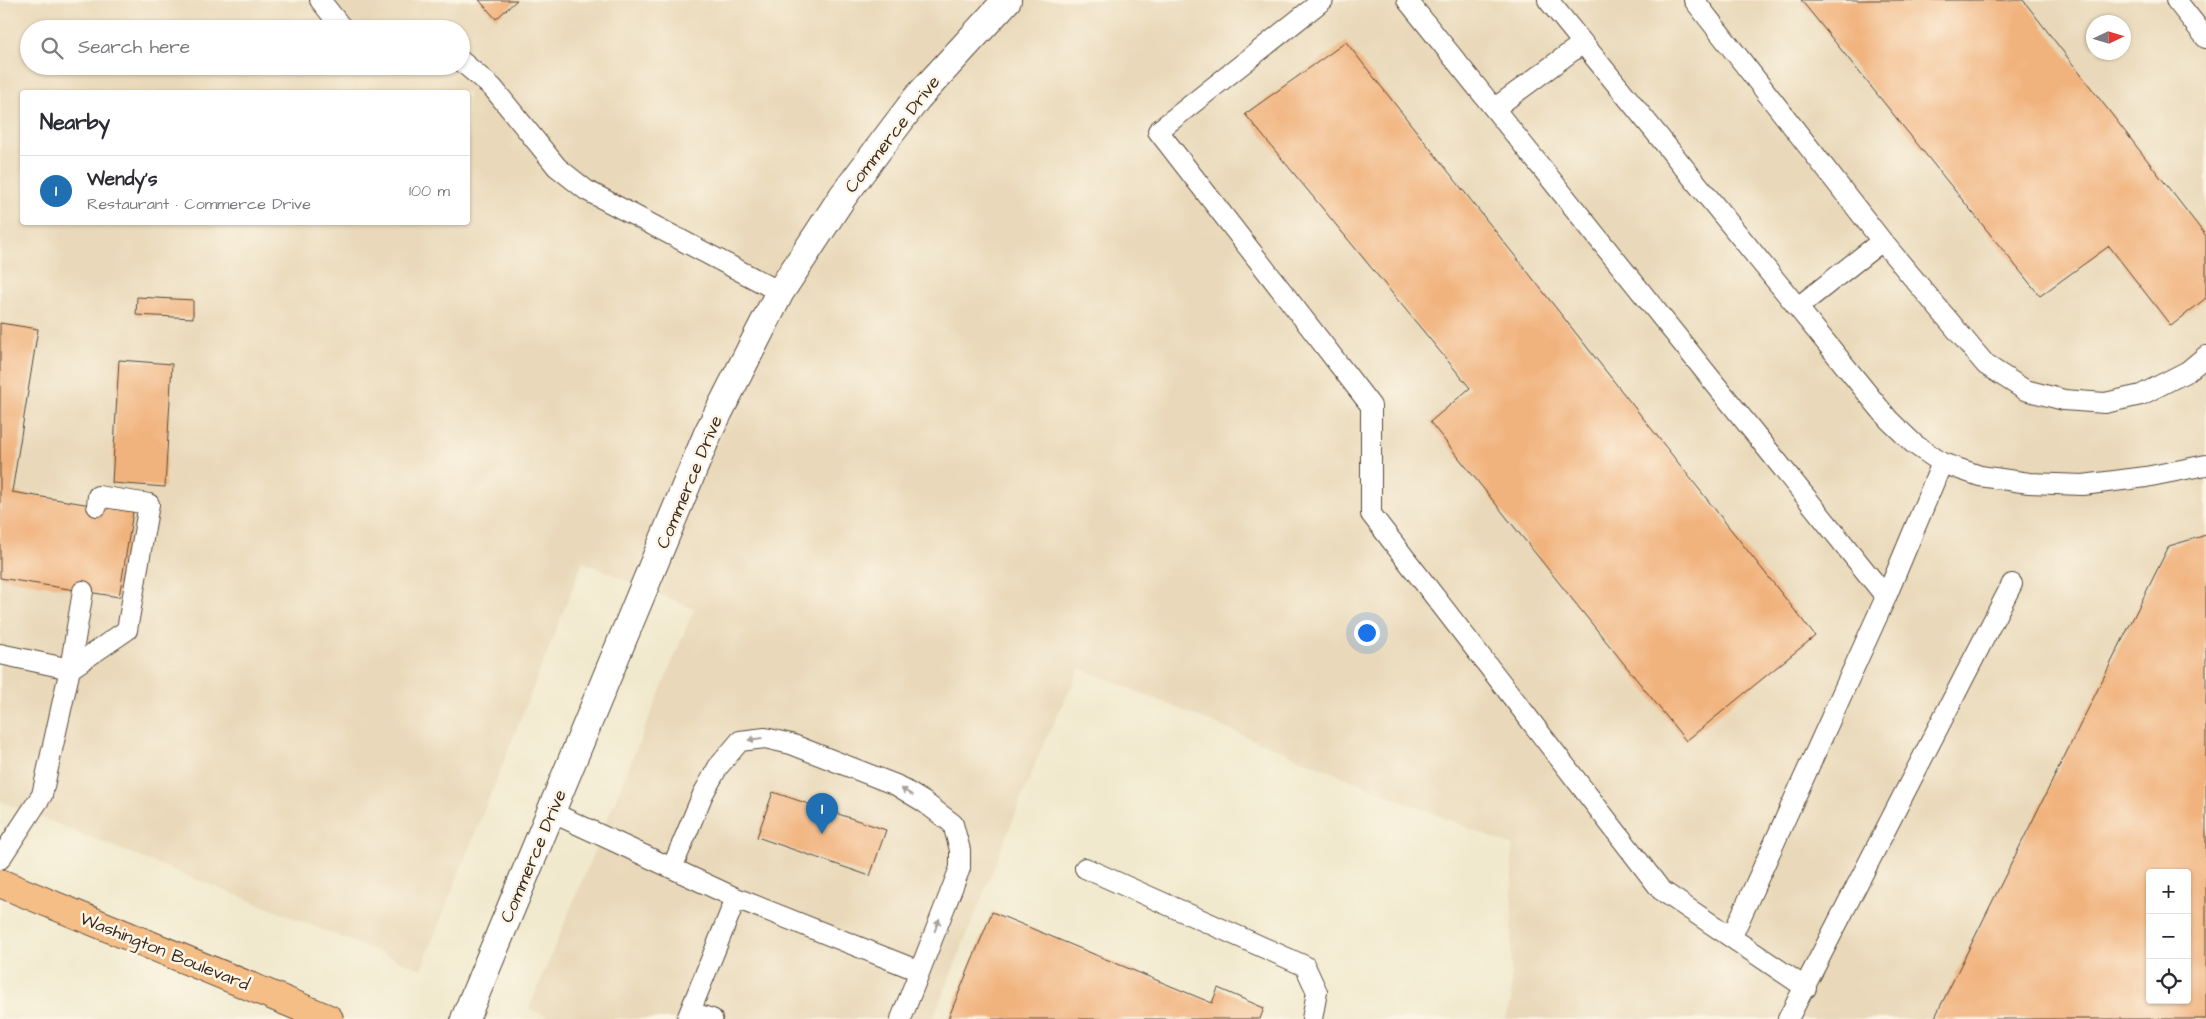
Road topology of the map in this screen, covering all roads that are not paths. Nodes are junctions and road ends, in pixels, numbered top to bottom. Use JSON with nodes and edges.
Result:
{"nodes":[{"id":1,"x":320,"y":0,"type":"edge"},
{"id":2,"x":1007,"y":0,"type":"edge"},
{"id":3,"x":1323,"y":0,"type":"edge"},
{"id":4,"x":1407,"y":0,"type":"edge"},
{"id":5,"x":1548,"y":0,"type":"edge"},
{"id":6,"x":1694,"y":0,"type":"edge"},
{"id":7,"x":2176,"y":0,"type":"edge"},
{"id":8,"x":336,"y":20,"type":"edge"},
{"id":9,"x":2206,"y":38,"type":"edge"},
{"id":10,"x":1583,"y":43,"type":"junction"},
{"id":11,"x":470,"y":69,"type":"edge"},
{"id":12,"x":1495,"y":108,"type":"junction"},
{"id":13,"x":1882,"y":241,"type":"junction"},
{"id":14,"x":780,"y":292,"type":"junction"},
{"id":15,"x":1798,"y":307,"type":"junction"},
{"id":16,"x":2206,"y":356,"type":"edge"},
{"id":17,"x":1942,"y":463,"type":"junction"},
{"id":18,"x":2206,"y":466,"type":"edge"},
{"id":19,"x":97,"y":506,"type":"dead end"},
{"id":20,"x":2012,"y":584,"type":"dead end"},
{"id":21,"x":83,"y":591,"type":"dead end"},
{"id":22,"x":1886,"y":597,"type":"junction"},
{"id":23,"x":0,"y":654,"type":"edge"},
{"id":24,"x":70,"y":668,"type":"junction"},
{"id":25,"x":551,"y":812,"type":"junction"},
{"id":26,"x":0,"y":859,"type":"edge"},
{"id":27,"x":672,"y":868,"type":"junction"},
{"id":28,"x":1085,"y":868,"type":"dead end"},
{"id":29,"x":0,"y":883,"type":"edge"},
{"id":30,"x":736,"y":898,"type":"junction"},
{"id":31,"x":1732,"y":936,"type":"junction"},
{"id":32,"x":919,"y":970,"type":"junction"},
{"id":33,"x":1806,"y":988,"type":"junction"},
{"id":34,"x":688,"y":1015,"type":"edge"},
{"id":35,"x":329,"y":1019,"type":"edge"},
{"id":36,"x":465,"y":1019,"type":"edge"},
{"id":37,"x":712,"y":1019,"type":"edge"},
{"id":38,"x":901,"y":1019,"type":"edge"},
{"id":39,"x":1312,"y":1019,"type":"edge"},
{"id":40,"x":1788,"y":1019,"type":"edge"}],
"edges":[{"from":1,"to":8,"type":"lane"},
{"from":2,"to":14,"type":"street","name":"Commerce Drive"},
{"from":3,"to":31,"type":"lane"},
{"from":4,"to":12,"type":"lane"},
{"from":5,"to":10,"type":"lane"},
{"from":6,"to":13,"type":"lane"},
{"from":7,"to":9,"type":"lane"},
{"from":10,"to":12,"type":"lane"},
{"from":10,"to":15,"type":"lane"},
{"from":11,"to":14,"type":"lane"},
{"from":12,"to":22,"type":"lane"},
{"from":13,"to":15,"type":"lane"},
{"from":13,"to":16,"type":"lane"},
{"from":14,"to":25,"type":"street","name":"Commerce Drive"},
{"from":15,"to":17,"type":"lane"},
{"from":17,"to":18,"type":"lane"},
{"from":17,"to":22,"type":"lane"},
{"from":19,"to":24,"type":"lane"},
{"from":20,"to":33,"type":"lane"},
{"from":21,"to":24,"type":"lane"},
{"from":22,"to":31,"type":"lane"},
{"from":23,"to":24,"type":"lane"},
{"from":24,"to":26,"type":"lane"},
{"from":25,"to":27,"type":"lane"},
{"from":25,"to":36,"type":"street","name":"Commerce Drive"},
{"from":27,"to":30,"type":"lane"},
{"from":32,"to":27,"type":"lane","one_way":true},
{"from":28,"to":39,"type":"lane"},
{"from":29,"to":35,"type":"main road","name":"Washington Boulevard"},
{"from":30,"to":32,"type":"lane"},
{"from":30,"to":34,"type":"lane"},
{"from":31,"to":33,"type":"lane"},
{"from":32,"to":38,"type":"lane"},
{"from":33,"to":40,"type":"lane"},
{"from":34,"to":37,"type":"lane"}]}
